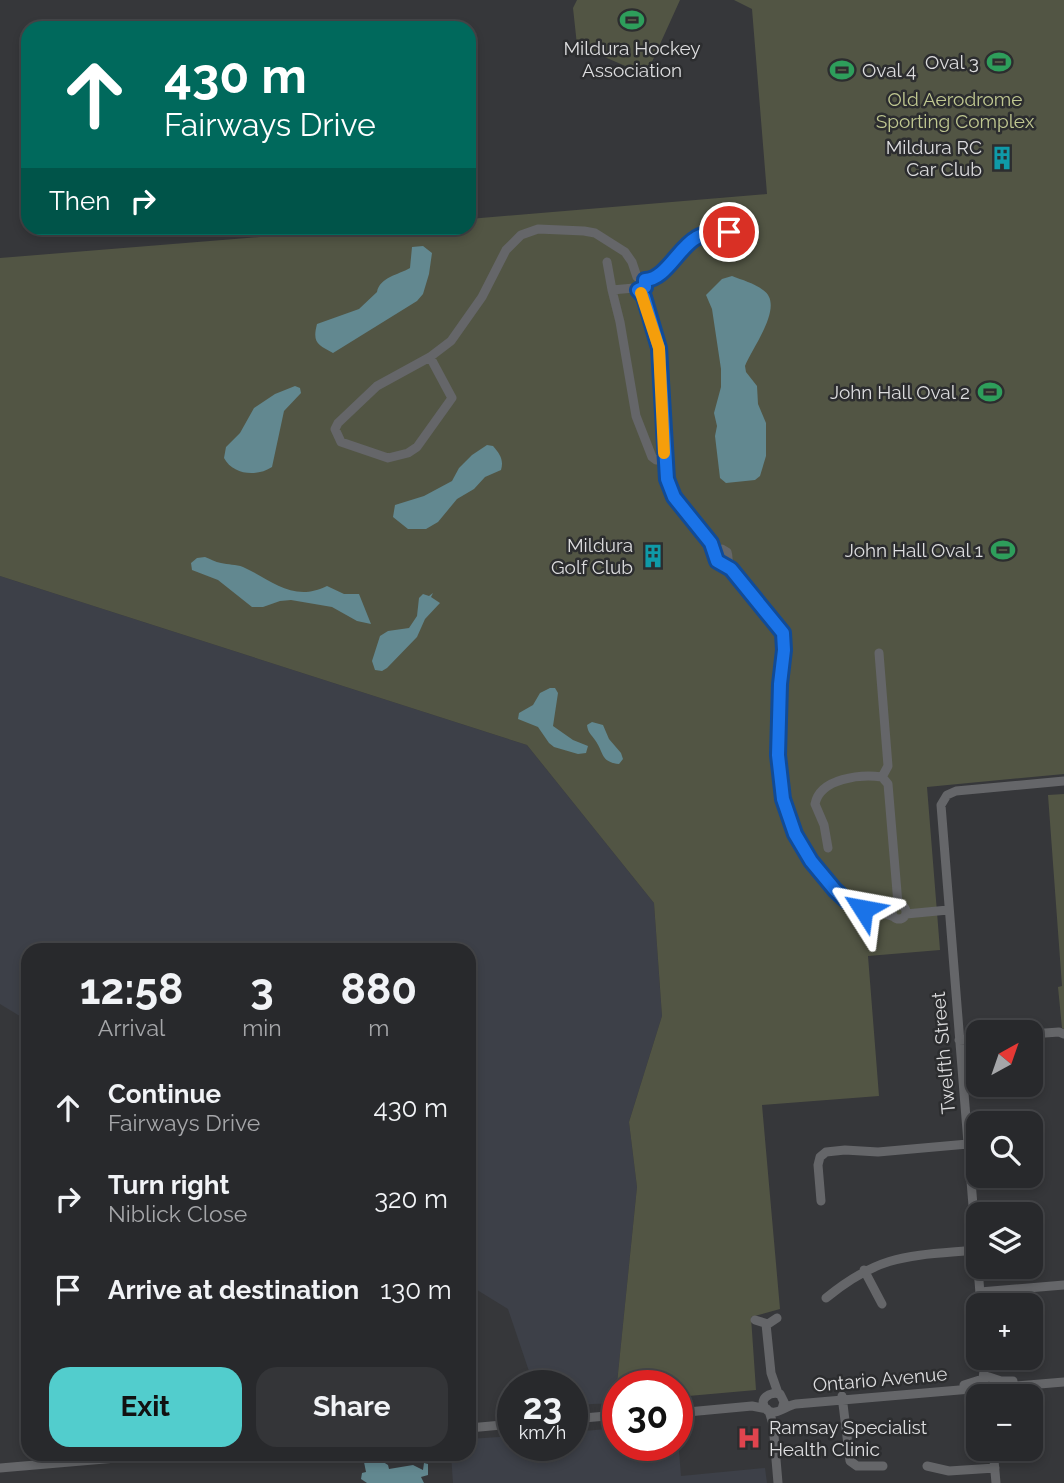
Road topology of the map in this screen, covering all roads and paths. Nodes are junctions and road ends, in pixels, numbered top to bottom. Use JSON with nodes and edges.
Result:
{"nodes":[{"id":1,"x":729,"y":232,"type":"dead end"},
{"id":2,"x":607,"y":262,"type":"dead end"},
{"id":3,"x":638,"y":286,"type":"junction"},
{"id":4,"x":612,"y":290,"type":"junction"},
{"id":5,"x":430,"y":357,"type":"junction"},
{"id":6,"x":665,"y":460,"type":"junction"},
{"id":7,"x":879,"y":653,"type":"dead end"},
{"id":8,"x":882,"y":777,"type":"junction"},
{"id":9,"x":1064,"y":781,"type":"edge"},
{"id":10,"x":828,"y":848,"type":"dead end"},
{"id":11,"x":948,"y":907,"type":"junction"},
{"id":12,"x":897,"y":911,"type":"junction"},
{"id":13,"x":1043,"y":1033,"type":"edge"},
{"id":14,"x":1064,"y":1034,"type":"edge"},
{"id":15,"x":959,"y":1040,"type":"junction"},
{"id":16,"x":966,"y":1040,"type":"edge"},
{"id":17,"x":966,"y":1121,"type":"edge"},
{"id":18,"x":966,"y":1144,"type":"edge"},
{"id":19,"x":821,"y":1201,"type":"dead end"},
{"id":20,"x":966,"y":1251,"type":"edge"},
{"id":21,"x":864,"y":1270,"type":"junction"},
{"id":22,"x":979,"y":1279,"type":"edge"},
{"id":23,"x":1064,"y":1285,"type":"edge"},
{"id":24,"x":980,"y":1292,"type":"joint"},
{"id":25,"x":827,"y":1298,"type":"dead end"},
{"id":26,"x":882,"y":1304,"type":"dead end"},
{"id":27,"x":777,"y":1318,"type":"dead end"},
{"id":28,"x":755,"y":1321,"type":"dead end"},
{"id":29,"x":766,"y":1324,"type":"junction"},
{"id":30,"x":771,"y":1373,"type":"junction"},
{"id":31,"x":1064,"y":1376,"type":"edge"},
{"id":32,"x":1064,"y":1382,"type":"edge"},
{"id":33,"x":1001,"y":1384,"type":"edge"},
{"id":34,"x":1040,"y":1384,"type":"edge"},
{"id":35,"x":966,"y":1387,"type":"edge"},
{"id":36,"x":780,"y":1395,"type":"junction"},
{"id":37,"x":766,"y":1396,"type":"junction"},
{"id":38,"x":842,"y":1397,"type":"junction"},
{"id":39,"x":693,"y":1408,"type":"edge"},
{"id":40,"x":693,"y":1409,"type":"edge"},
{"id":41,"x":774,"y":1410,"type":"junction"},
{"id":42,"x":497,"y":1425,"type":"edge"},
{"id":43,"x":476,"y":1427,"type":"edge"},
{"id":44,"x":82,"y":1461,"type":"edge"},
{"id":45,"x":994,"y":1461,"type":"edge"},
{"id":46,"x":883,"y":1466,"type":"dead end"},
{"id":47,"x":927,"y":1466,"type":"dead end"},
{"id":48,"x":0,"y":1468,"type":"edge"},
{"id":49,"x":995,"y":1468,"type":"junction"},
{"id":50,"x":780,"y":1483,"type":"edge"},
{"id":51,"x":996,"y":1483,"type":"edge"}],
"edges":[{"from":1,"to":3,"type":"street"},
{"from":2,"to":4,"type":"street"},
{"from":3,"to":4,"type":"street"},
{"from":3,"to":5,"type":"street"},
{"from":3,"to":6,"type":"street"},
{"from":4,"to":6,"type":"street"},
{"from":5,"to":5,"type":"street"},
{"from":6,"to":12,"type":"street"},
{"from":7,"to":8,"type":"street"},
{"from":8,"to":10,"type":"street"},
{"from":8,"to":12,"type":"street"},
{"from":9,"to":11,"type":"street","name":"Twelfth Street"},
{"from":11,"to":12,"type":"street"},
{"from":11,"to":15,"type":"street","name":"Twelfth Street"},
{"from":13,"to":14,"type":"street"},
{"from":15,"to":16,"type":"street"},
{"from":15,"to":17,"type":"street","name":"Twelfth Street"},
{"from":18,"to":19,"type":"street"},
{"from":20,"to":21,"type":"street"},
{"from":21,"to":25,"type":"street"},
{"from":21,"to":26,"type":"street"},
{"from":22,"to":24,"type":"street","name":"Twelfth Street"},
{"from":23,"to":24,"type":"street"},
{"from":27,"to":29,"type":"street"},
{"from":28,"to":29,"type":"street"},
{"from":29,"to":30,"type":"street"},
{"from":30,"to":36,"type":"street"},
{"from":30,"to":37,"type":"street"},
{"from":31,"to":33,"type":"street","name":"Ontario Avenue"},
{"from":32,"to":34,"type":"street","name":"Ontario Avenue"},
{"from":35,"to":38,"type":"street","name":"Ontario Avenue"},
{"from":36,"to":37,"type":"street","name":"Ontario Avenue"},
{"from":36,"to":38,"type":"street","name":"Ontario Avenue"},
{"from":36,"to":41,"type":"street"},
{"from":37,"to":39,"type":"street","name":"Ontario Avenue"},
{"from":37,"to":41,"type":"street"},
{"from":38,"to":41,"type":"street","name":"Ontario Avenue"},
{"from":38,"to":46,"type":"street"},
{"from":40,"to":41,"type":"street","name":"Ontario Avenue"},
{"from":41,"to":50,"type":"street"},
{"from":42,"to":43,"type":"street"},
{"from":44,"to":48,"type":"street"},
{"from":45,"to":49,"type":"street"},
{"from":47,"to":49,"type":"street"},
{"from":49,"to":51,"type":"street"}]}
